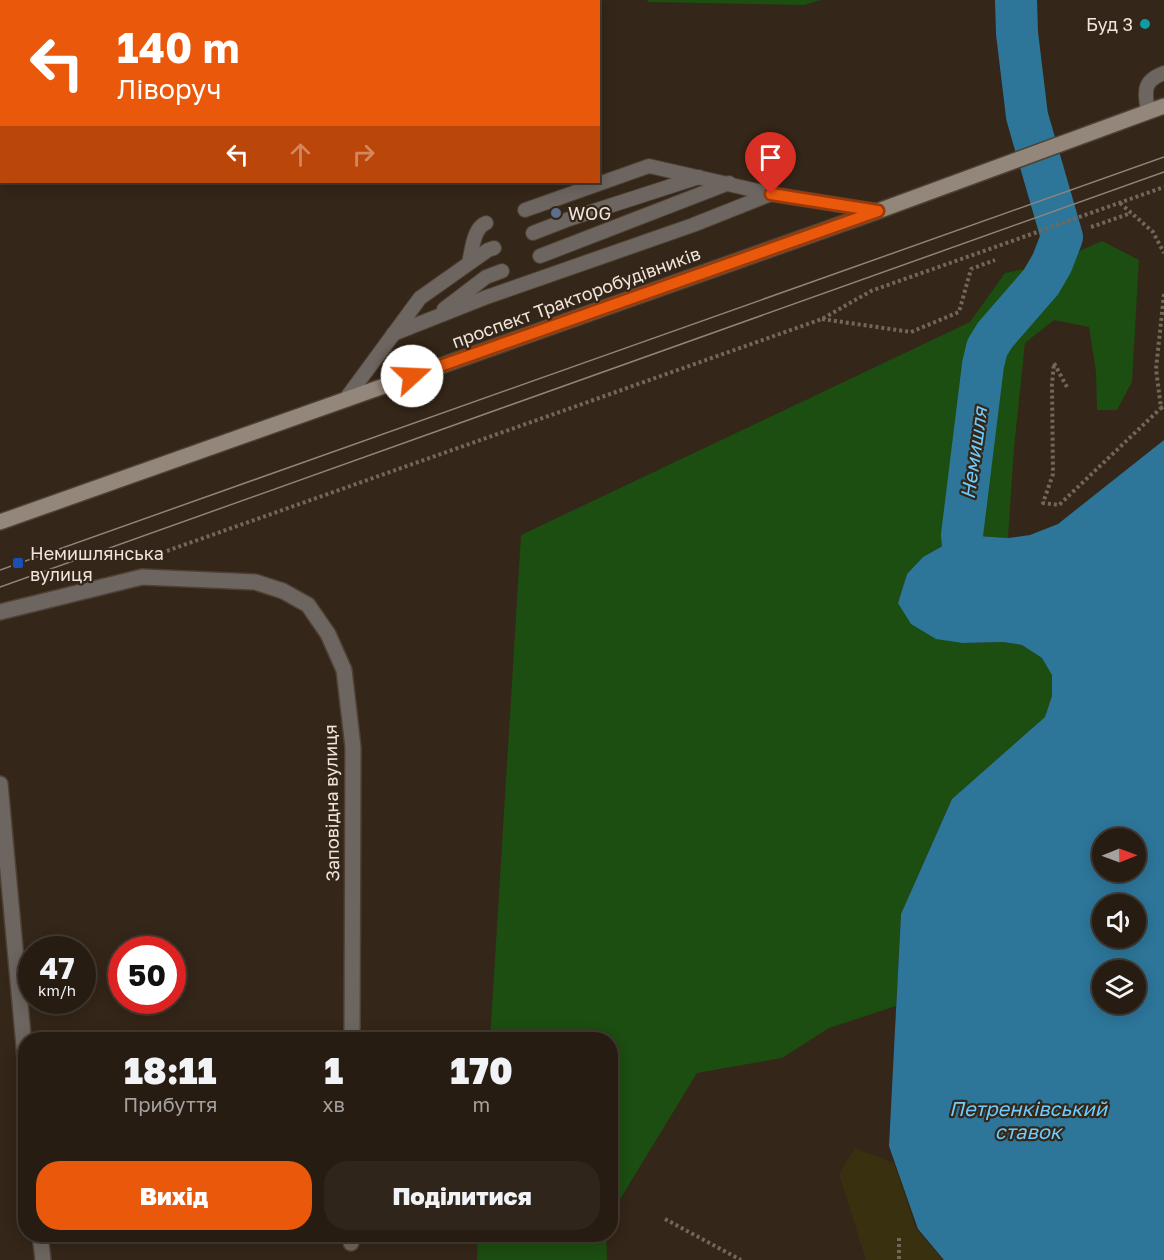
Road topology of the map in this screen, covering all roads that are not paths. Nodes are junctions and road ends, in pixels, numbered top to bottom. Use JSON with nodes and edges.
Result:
{"nodes":[{"id":1,"x":1164,"y":73,"type":"edge"},
{"id":2,"x":1164,"y":106,"type":"edge"},
{"id":3,"x":1148,"y":111,"type":"junction"},
{"id":4,"x":699,"y":177,"type":"junction"},
{"id":5,"x":729,"y":183,"type":"junction"},
{"id":6,"x":771,"y":194,"type":"junction"},
{"id":7,"x":525,"y":210,"type":"dead end"},
{"id":8,"x":878,"y":211,"type":"junction"},
{"id":9,"x":486,"y":223,"type":"dead end"},
{"id":10,"x":533,"y":233,"type":"dead end"},
{"id":11,"x":494,"y":248,"type":"dead end"},
{"id":12,"x":540,"y":256,"type":"dead end"},
{"id":13,"x":469,"y":263,"type":"junction"},
{"id":14,"x":502,"y":271,"type":"dead end"},
{"id":15,"x":427,"y":321,"type":"junction"},
{"id":16,"x":393,"y":334,"type":"junction"},
{"id":17,"x":345,"y":400,"type":"junction"},
{"id":18,"x":0,"y":522,"type":"edge"},
{"id":19,"x":0,"y":612,"type":"edge"},
{"id":20,"x":0,"y":784,"type":"edge"},
{"id":21,"x":23,"y":1032,"type":"edge"},
{"id":22,"x":352,"y":1032,"type":"edge"},
{"id":23,"x":41,"y":1242,"type":"edge"},
{"id":24,"x":43,"y":1260,"type":"edge"}],
"edges":[{"from":1,"to":3,"type":"lane"},
{"from":2,"to":3,"type":"main road","name":"проспект Тракторобудівників"},
{"from":3,"to":8,"type":"main road","name":"проспект Тракторобудівників"},
{"from":4,"to":5,"type":"lane"},
{"from":4,"to":7,"type":"lane"},
{"from":4,"to":10,"type":"lane"},
{"from":5,"to":6,"type":"lane"},
{"from":5,"to":12,"type":"lane"},
{"from":6,"to":8,"type":"lane"},
{"from":6,"to":15,"type":"lane"},
{"from":8,"to":17,"type":"main road","name":"проспект Тракторобудівників"},
{"from":9,"to":13,"type":"lane"},
{"from":11,"to":13,"type":"lane"},
{"from":13,"to":16,"type":"lane"},
{"from":14,"to":15,"type":"lane"},
{"from":15,"to":16,"type":"lane"},
{"from":16,"to":17,"type":"lane"},
{"from":17,"to":18,"type":"main road","name":"проспект Тракторобудівників"},
{"from":19,"to":22,"type":"street","name":"Заповідна вулиця"},
{"from":20,"to":21,"type":"street"},
{"from":23,"to":24,"type":"street"}]}
